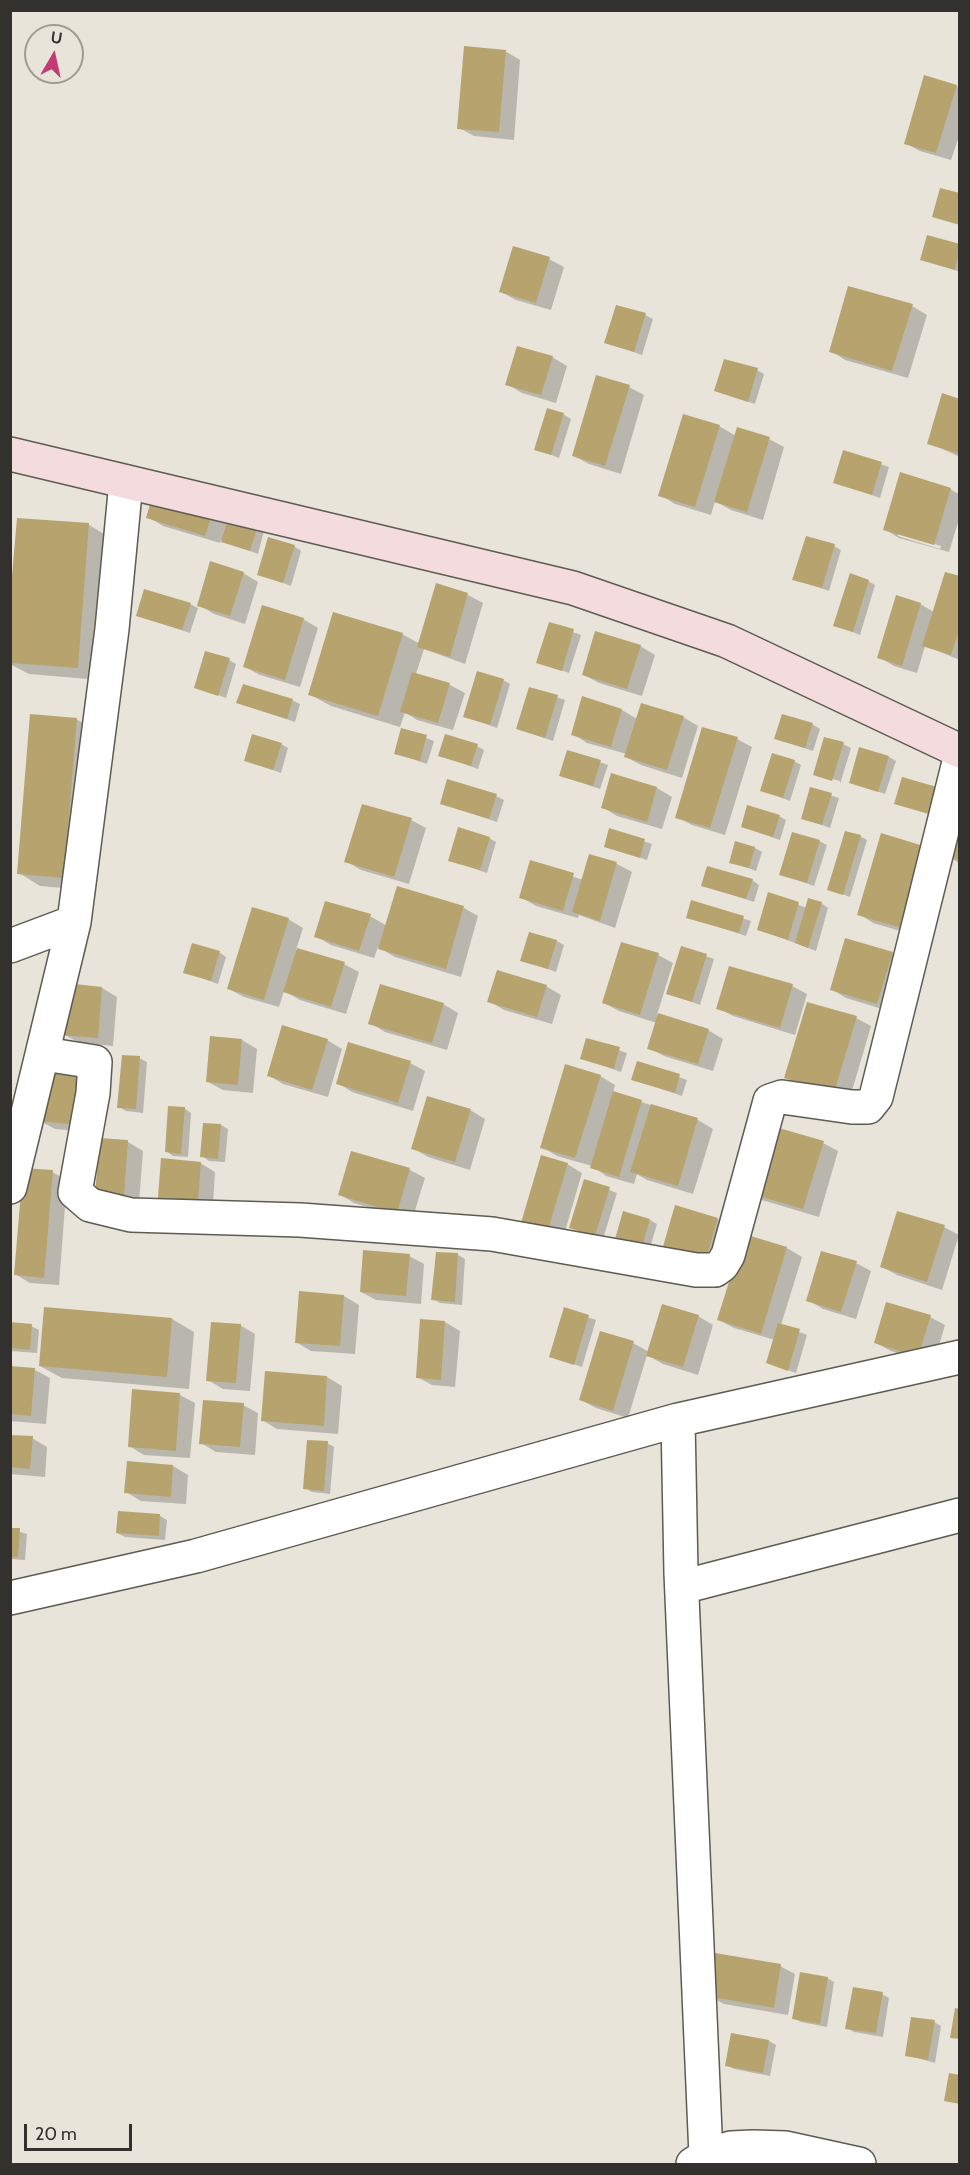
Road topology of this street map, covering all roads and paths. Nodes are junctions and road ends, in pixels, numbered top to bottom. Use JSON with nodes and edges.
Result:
{"nodes":[{"id":1,"x":10,"y":454,"type":"edge"},
{"id":2,"x":126,"y":482,"type":"junction"},
{"id":3,"x":960,"y":751,"type":"edge"},
{"id":4,"x":960,"y":758,"type":"edge"},
{"id":5,"x":74,"y":922,"type":"junction"},
{"id":6,"x":10,"y":946,"type":"edge"},
{"id":7,"x":44,"y":1054,"type":"junction"},
{"id":8,"x":10,"y":1187,"type":"edge"},
{"id":9,"x":960,"y":1357,"type":"edge"},
{"id":10,"x":679,"y":1430,"type":"junction"},
{"id":11,"x":960,"y":1515,"type":"edge"},
{"id":12,"x":681,"y":1580,"type":"junction"},
{"id":13,"x":10,"y":1598,"type":"edge"},
{"id":14,"x":699,"y":2160,"type":"edge"},
{"id":15,"x":859,"y":2164,"type":"edge"}],
"edges":[{"from":1,"to":2,"type":"main road"},
{"from":2,"to":3,"type":"main road"},
{"from":2,"to":5,"type":"street"},
{"from":4,"to":7,"type":"street"},
{"from":5,"to":6,"type":"street"},
{"from":5,"to":7,"type":"street"},
{"from":7,"to":8,"type":"street"},
{"from":9,"to":10,"type":"street"},
{"from":10,"to":12,"type":"street"},
{"from":10,"to":13,"type":"street"},
{"from":11,"to":12,"type":"street"},
{"from":12,"to":14,"type":"street"},
{"from":14,"to":15,"type":"street"}]}
